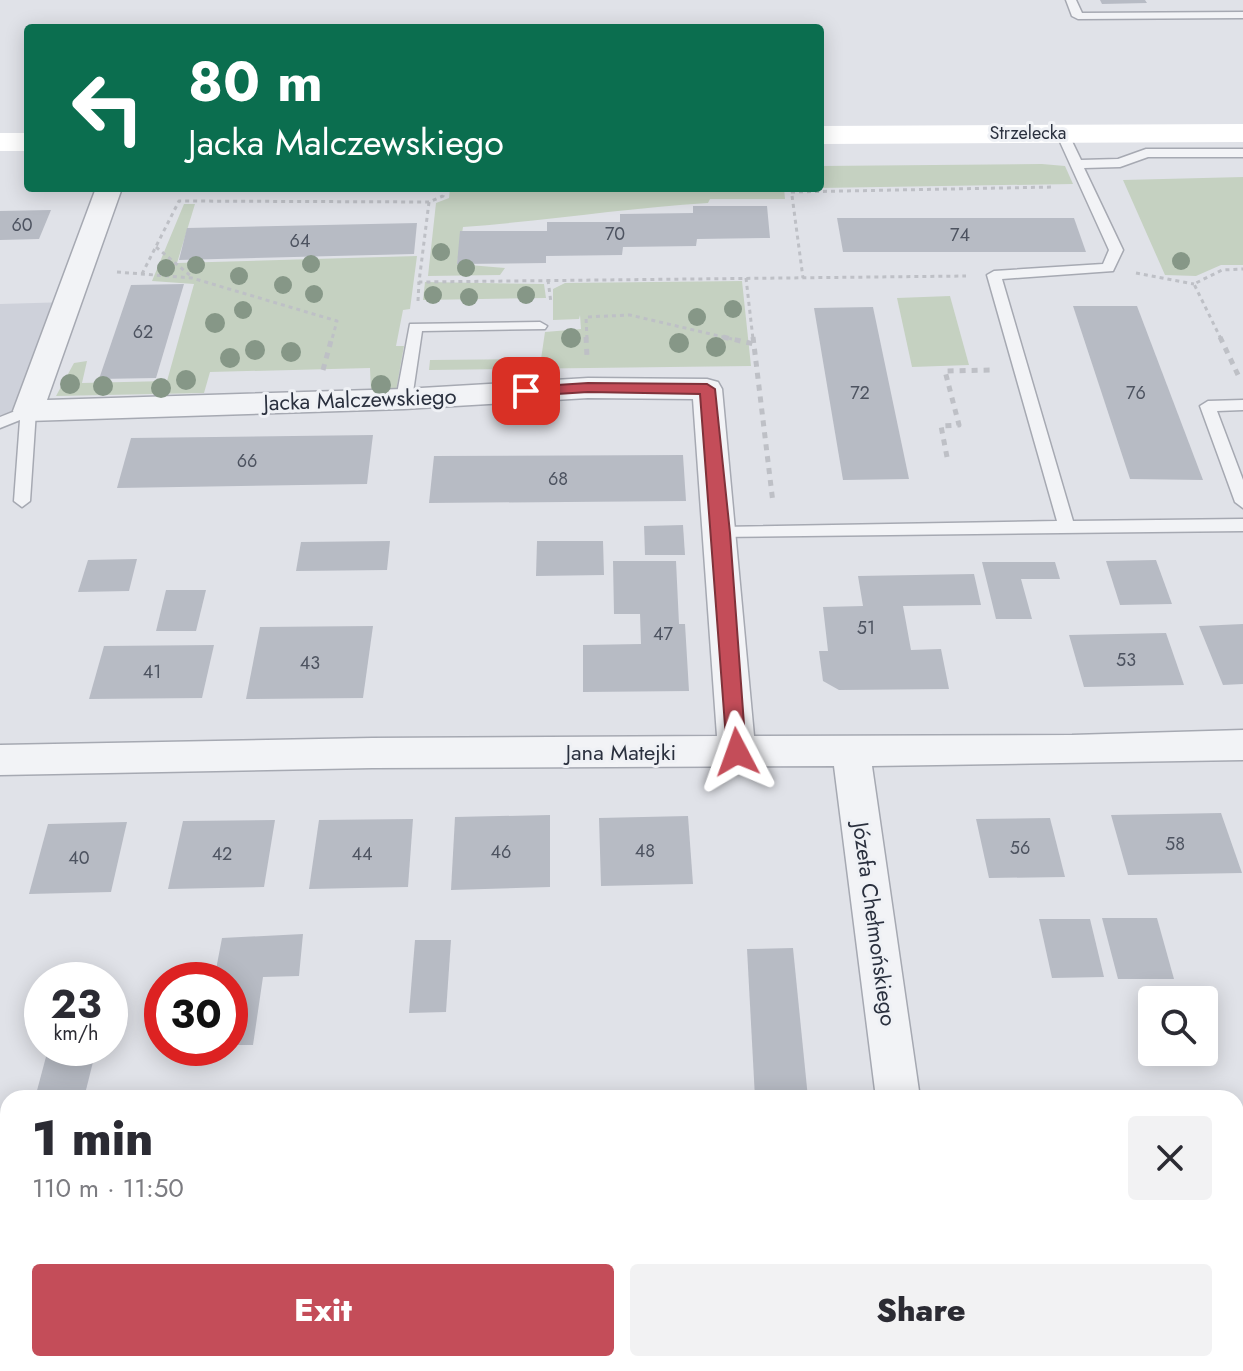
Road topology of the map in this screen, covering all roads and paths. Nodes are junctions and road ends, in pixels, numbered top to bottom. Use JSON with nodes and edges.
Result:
{"nodes":[{"id":1,"x":1071,"y":0,"type":"edge"},
{"id":2,"x":1243,"y":15,"type":"edge"},
{"id":3,"x":1062,"y":133,"type":"junction"},
{"id":4,"x":824,"y":135,"type":"edge"},
{"id":5,"x":1241,"y":138,"type":"edge"},
{"id":6,"x":0,"y":142,"type":"edge"},
{"id":7,"x":24,"y":142,"type":"edge"},
{"id":8,"x":1077,"y":164,"type":"junction"},
{"id":9,"x":1087,"y":186,"type":"junction"},
{"id":10,"x":824,"y":190,"type":"edge"},
{"id":11,"x":108,"y":192,"type":"edge"},
{"id":12,"x":444,"y":192,"type":"edge"},
{"id":13,"x":791,"y":192,"type":"edge"},
{"id":14,"x":429,"y":202,"type":"junction"},
{"id":15,"x":156,"y":247,"type":"junction"},
{"id":16,"x":1108,"y":268,"type":"junction"},
{"id":17,"x":1243,"y":269,"type":"edge"},
{"id":18,"x":80,"y":270,"type":"junction"},
{"id":19,"x":142,"y":274,"type":"junction"},
{"id":20,"x":994,"y":275,"type":"junction"},
{"id":21,"x":192,"y":278,"type":"junction"},
{"id":22,"x":746,"y":278,"type":"junction"},
{"id":23,"x":803,"y":278,"type":"junction"},
{"id":24,"x":1194,"y":284,"type":"junction"},
{"id":25,"x":540,"y":326,"type":"dead end"},
{"id":26,"x":754,"y":344,"type":"junction"},
{"id":27,"x":1021,"y":370,"type":"junction"},
{"id":28,"x":1243,"y":385,"type":"edge"},
{"id":29,"x":588,"y":388,"type":"junction"},
{"id":30,"x":404,"y":399,"type":"junction"},
{"id":31,"x":314,"y":402,"type":"junction"},
{"id":32,"x":1243,"y":405,"type":"edge"},
{"id":33,"x":28,"y":411,"type":"junction"},
{"id":34,"x":0,"y":423,"type":"edge"},
{"id":35,"x":947,"y":457,"type":"dead end"},
{"id":36,"x":22,"y":501,"type":"dead end"},
{"id":37,"x":1243,"y":502,"type":"edge"},
{"id":38,"x":1243,"y":525,"type":"edge"},
{"id":39,"x":1067,"y":527,"type":"junction"},
{"id":40,"x":721,"y":533,"type":"junction"},
{"id":41,"x":776,"y":533,"type":"junction"},
{"id":42,"x":1243,"y":745,"type":"edge"},
{"id":43,"x":851,"y":751,"type":"junction"},
{"id":44,"x":737,"y":752,"type":"junction"},
{"id":45,"x":0,"y":760,"type":"edge"},
{"id":46,"x":897,"y":1090,"type":"edge"}],
"edges":[{"from":1,"to":2,"type":"lane"},
{"from":3,"to":4,"type":"street","name":"Strzelecka"},
{"from":3,"to":5,"type":"street","name":"Strzelecka"},
{"from":3,"to":8,"type":"lane"},
{"from":5,"to":8,"type":"lane"},
{"from":6,"to":7,"type":"street"},
{"from":8,"to":9,"type":"lane"},
{"from":9,"to":10,"type":"path"},
{"from":9,"to":16,"type":"lane"},
{"from":11,"to":18,"type":"street"},
{"from":12,"to":14,"type":"path"},
{"from":13,"to":23,"type":"path"},
{"from":14,"to":15,"type":"path"},
{"from":14,"to":22,"type":"path"},
{"from":15,"to":19,"type":"path"},
{"from":15,"to":21,"type":"path"},
{"from":16,"to":20,"type":"lane"},
{"from":16,"to":24,"type":"path"},
{"from":17,"to":24,"type":"path"},
{"from":18,"to":19,"type":"path"},
{"from":18,"to":33,"type":"street"},
{"from":19,"to":21,"type":"path"},
{"from":20,"to":23,"type":"path"},
{"from":20,"to":27,"type":"lane"},
{"from":21,"to":31,"type":"path"},
{"from":22,"to":23,"type":"path"},
{"from":22,"to":26,"type":"path"},
{"from":24,"to":28,"type":"path"},
{"from":25,"to":30,"type":"lane"},
{"from":26,"to":29,"type":"path"},
{"from":26,"to":41,"type":"path"},
{"from":27,"to":35,"type":"path"},
{"from":27,"to":39,"type":"lane"},
{"from":29,"to":30,"type":"street","name":"Jacka Malczewskiego"},
{"from":29,"to":40,"type":"street","name":"Jacka Malczewskiego"},
{"from":30,"to":31,"type":"street","name":"Jacka Malczewskiego"},
{"from":31,"to":33,"type":"street","name":"Jacka Malczewskiego"},
{"from":32,"to":37,"type":"lane"},
{"from":33,"to":34,"type":"lane"},
{"from":33,"to":36,"type":"lane"},
{"from":38,"to":39,"type":"lane"},
{"from":39,"to":41,"type":"lane"},
{"from":40,"to":41,"type":"lane"},
{"from":40,"to":44,"type":"street","name":"Jacka Malczewskiego"},
{"from":42,"to":43,"type":"street","name":"Jana Matejki"},
{"from":43,"to":44,"type":"street","name":"Jana Matejki"},
{"from":43,"to":46,"type":"street","name":"Józefa Chełmońskiego"},
{"from":44,"to":45,"type":"street","name":"Jana Matejki"}]}
